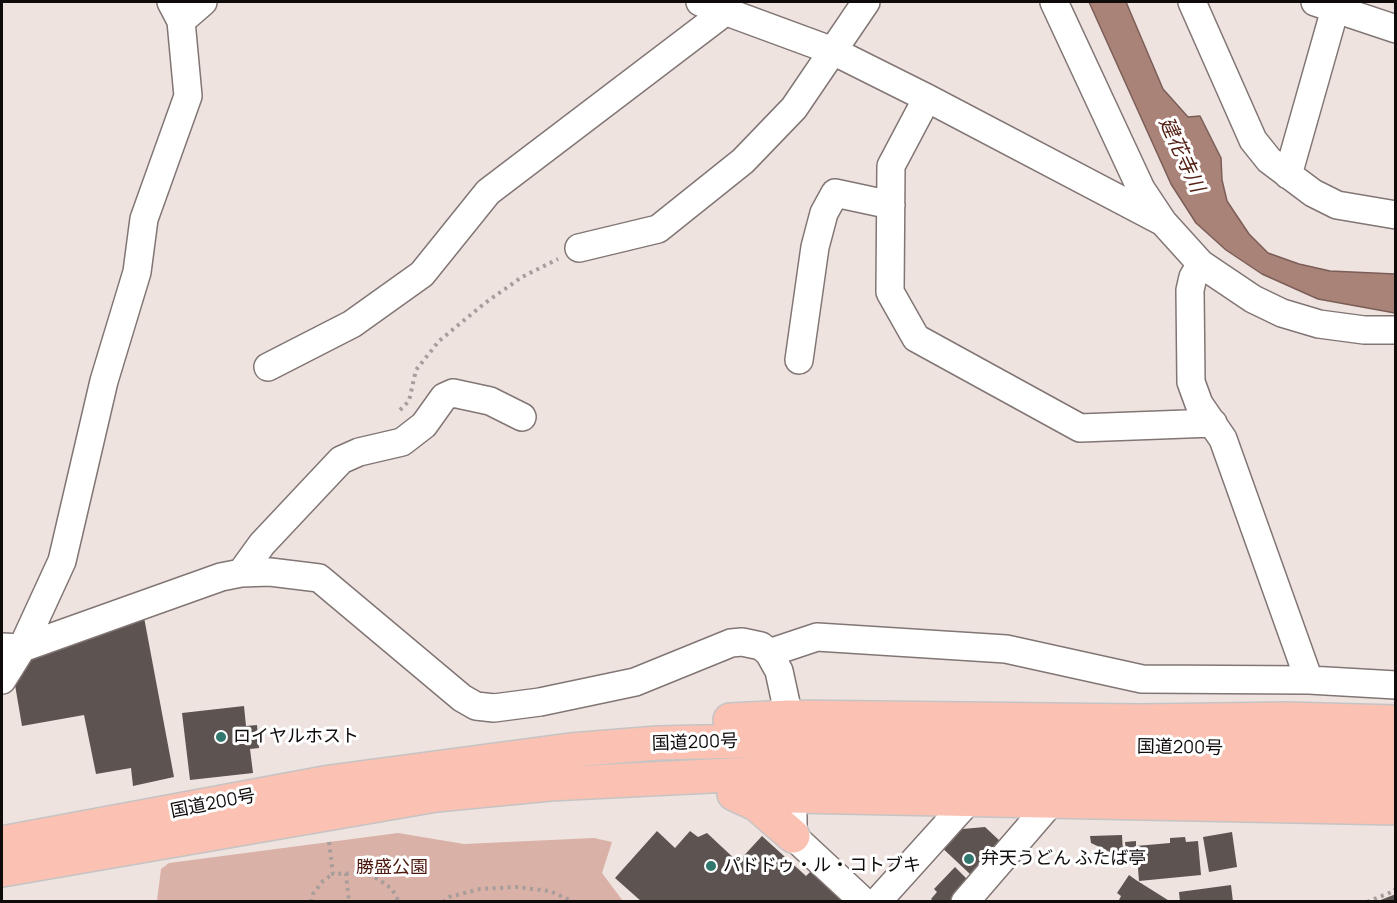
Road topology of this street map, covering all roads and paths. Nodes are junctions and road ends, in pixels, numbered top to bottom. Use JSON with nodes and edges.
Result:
{"nodes":[{"id":1,"x":203,"y":2,"type":"edge"},
{"id":2,"x":699,"y":2,"type":"edge"},
{"id":3,"x":866,"y":2,"type":"edge"},
{"id":4,"x":1054,"y":2,"type":"edge"},
{"id":5,"x":1192,"y":2,"type":"edge"},
{"id":6,"x":1329,"y":4,"type":"edge"},
{"id":7,"x":728,"y":6,"type":"edge"},
{"id":8,"x":176,"y":11,"type":"edge"},
{"id":9,"x":1395,"y":28,"type":"edge"},
{"id":10,"x":833,"y":51,"type":"junction"},
{"id":11,"x":927,"y":98,"type":"junction"},
{"id":12,"x":1288,"y":175,"type":"junction"},
{"id":13,"x":891,"y":205,"type":"junction"},
{"id":14,"x":1395,"y":215,"type":"edge"},
{"id":15,"x":1163,"y":222,"type":"junction"},
{"id":16,"x":579,"y":248,"type":"joint"},
{"id":17,"x":1201,"y":264,"type":"junction"},
{"id":18,"x":1395,"y":330,"type":"edge"},
{"id":19,"x":799,"y":360,"type":"dead end"},
{"id":20,"x":268,"y":367,"type":"dead end"},
{"id":21,"x":394,"y":416,"type":"dead end"},
{"id":22,"x":522,"y":417,"type":"dead end"},
{"id":23,"x":1213,"y":423,"type":"junction"},
{"id":24,"x":241,"y":573,"type":"junction"},
{"id":25,"x":12,"y":647,"type":"edge"},
{"id":26,"x":769,"y":652,"type":"junction"},
{"id":27,"x":2,"y":680,"type":"edge"},
{"id":28,"x":1308,"y":680,"type":"junction"},
{"id":29,"x":1395,"y":685,"type":"edge"},
{"id":30,"x":1395,"y":722,"type":"edge"},
{"id":31,"x":1395,"y":752,"type":"edge"},
{"id":32,"x":790,"y":756,"type":"junction"},
{"id":33,"x":1395,"y":779,"type":"edge"},
{"id":34,"x":730,"y":792,"type":"junction"},
{"id":35,"x":970,"y":800,"type":"junction"},
{"id":36,"x":1053,"y":800,"type":"junction"},
{"id":37,"x":1395,"y":808,"type":"edge"},
{"id":38,"x":333,"y":823,"type":"junction"},
{"id":39,"x":793,"y":836,"type":"junction"},
{"id":40,"x":2,"y":843,"type":"edge"},
{"id":41,"x":2,"y":870,"type":"edge"},
{"id":42,"x":346,"y":873,"type":"junction"},
{"id":43,"x":333,"y":874,"type":"junction"},
{"id":44,"x":1395,"y":888,"type":"edge"},
{"id":45,"x":311,"y":902,"type":"edge"},
{"id":46,"x":349,"y":902,"type":"edge"},
{"id":47,"x":399,"y":902,"type":"edge"},
{"id":48,"x":443,"y":902,"type":"edge"},
{"id":49,"x":574,"y":902,"type":"edge"},
{"id":50,"x":864,"y":902,"type":"edge"},
{"id":51,"x":877,"y":902,"type":"edge"},
{"id":52,"x":965,"y":902,"type":"edge"},
{"id":53,"x":1367,"y":902,"type":"edge"}],
"edges":[{"from":1,"to":8,"type":"street"},
{"from":2,"to":7,"type":"street"},
{"from":3,"to":10,"type":"street"},
{"from":4,"to":15,"type":"street"},
{"from":5,"to":12,"type":"street"},
{"from":6,"to":9,"type":"street"},
{"from":6,"to":12,"type":"street"},
{"from":7,"to":10,"type":"street"},
{"from":7,"to":20,"type":"street"},
{"from":8,"to":25,"type":"street"},
{"from":10,"to":11,"type":"street"},
{"from":10,"to":16,"type":"street"},
{"from":11,"to":13,"type":"street"},
{"from":11,"to":15,"type":"street"},
{"from":12,"to":14,"type":"street"},
{"from":13,"to":19,"type":"street"},
{"from":13,"to":23,"type":"street"},
{"from":15,"to":17,"type":"street"},
{"from":16,"to":21,"type":"path"},
{"from":17,"to":18,"type":"street"},
{"from":17,"to":23,"type":"street"},
{"from":22,"to":24,"type":"street"},
{"from":23,"to":28,"type":"street"},
{"from":24,"to":25,"type":"street"},
{"from":24,"to":26,"type":"street"},
{"from":25,"to":27,"type":"street"},
{"from":26,"to":28,"type":"street"},
{"from":26,"to":32,"type":"street"},
{"from":28,"to":29,"type":"street"},
{"from":30,"to":32,"type":"highway"},
{"from":31,"to":32,"type":"highway","name":"国道200号"},
{"from":32,"to":33,"type":"highway","name":"国道200号"},
{"from":32,"to":34,"type":"highway"},
{"from":32,"to":35,"type":"highway"},
{"from":32,"to":38,"type":"highway","name":"国道200号"},
{"from":32,"to":39,"type":"street"},
{"from":32,"to":40,"type":"highway","name":"国道200号"},
{"from":34,"to":38,"type":"highway"},
{"from":34,"to":39,"type":"highway"},
{"from":35,"to":36,"type":"highway"},
{"from":35,"to":51,"type":"street"},
{"from":36,"to":37,"type":"highway"},
{"from":36,"to":52,"type":"street"},
{"from":38,"to":41,"type":"highway","name":"国道200号"},
{"from":38,"to":43,"type":"path"},
{"from":39,"to":50,"type":"street"},
{"from":42,"to":43,"type":"path"},
{"from":42,"to":46,"type":"path"},
{"from":42,"to":47,"type":"path"},
{"from":43,"to":45,"type":"path"},
{"from":44,"to":53,"type":"path"},
{"from":48,"to":49,"type":"path"}]}
